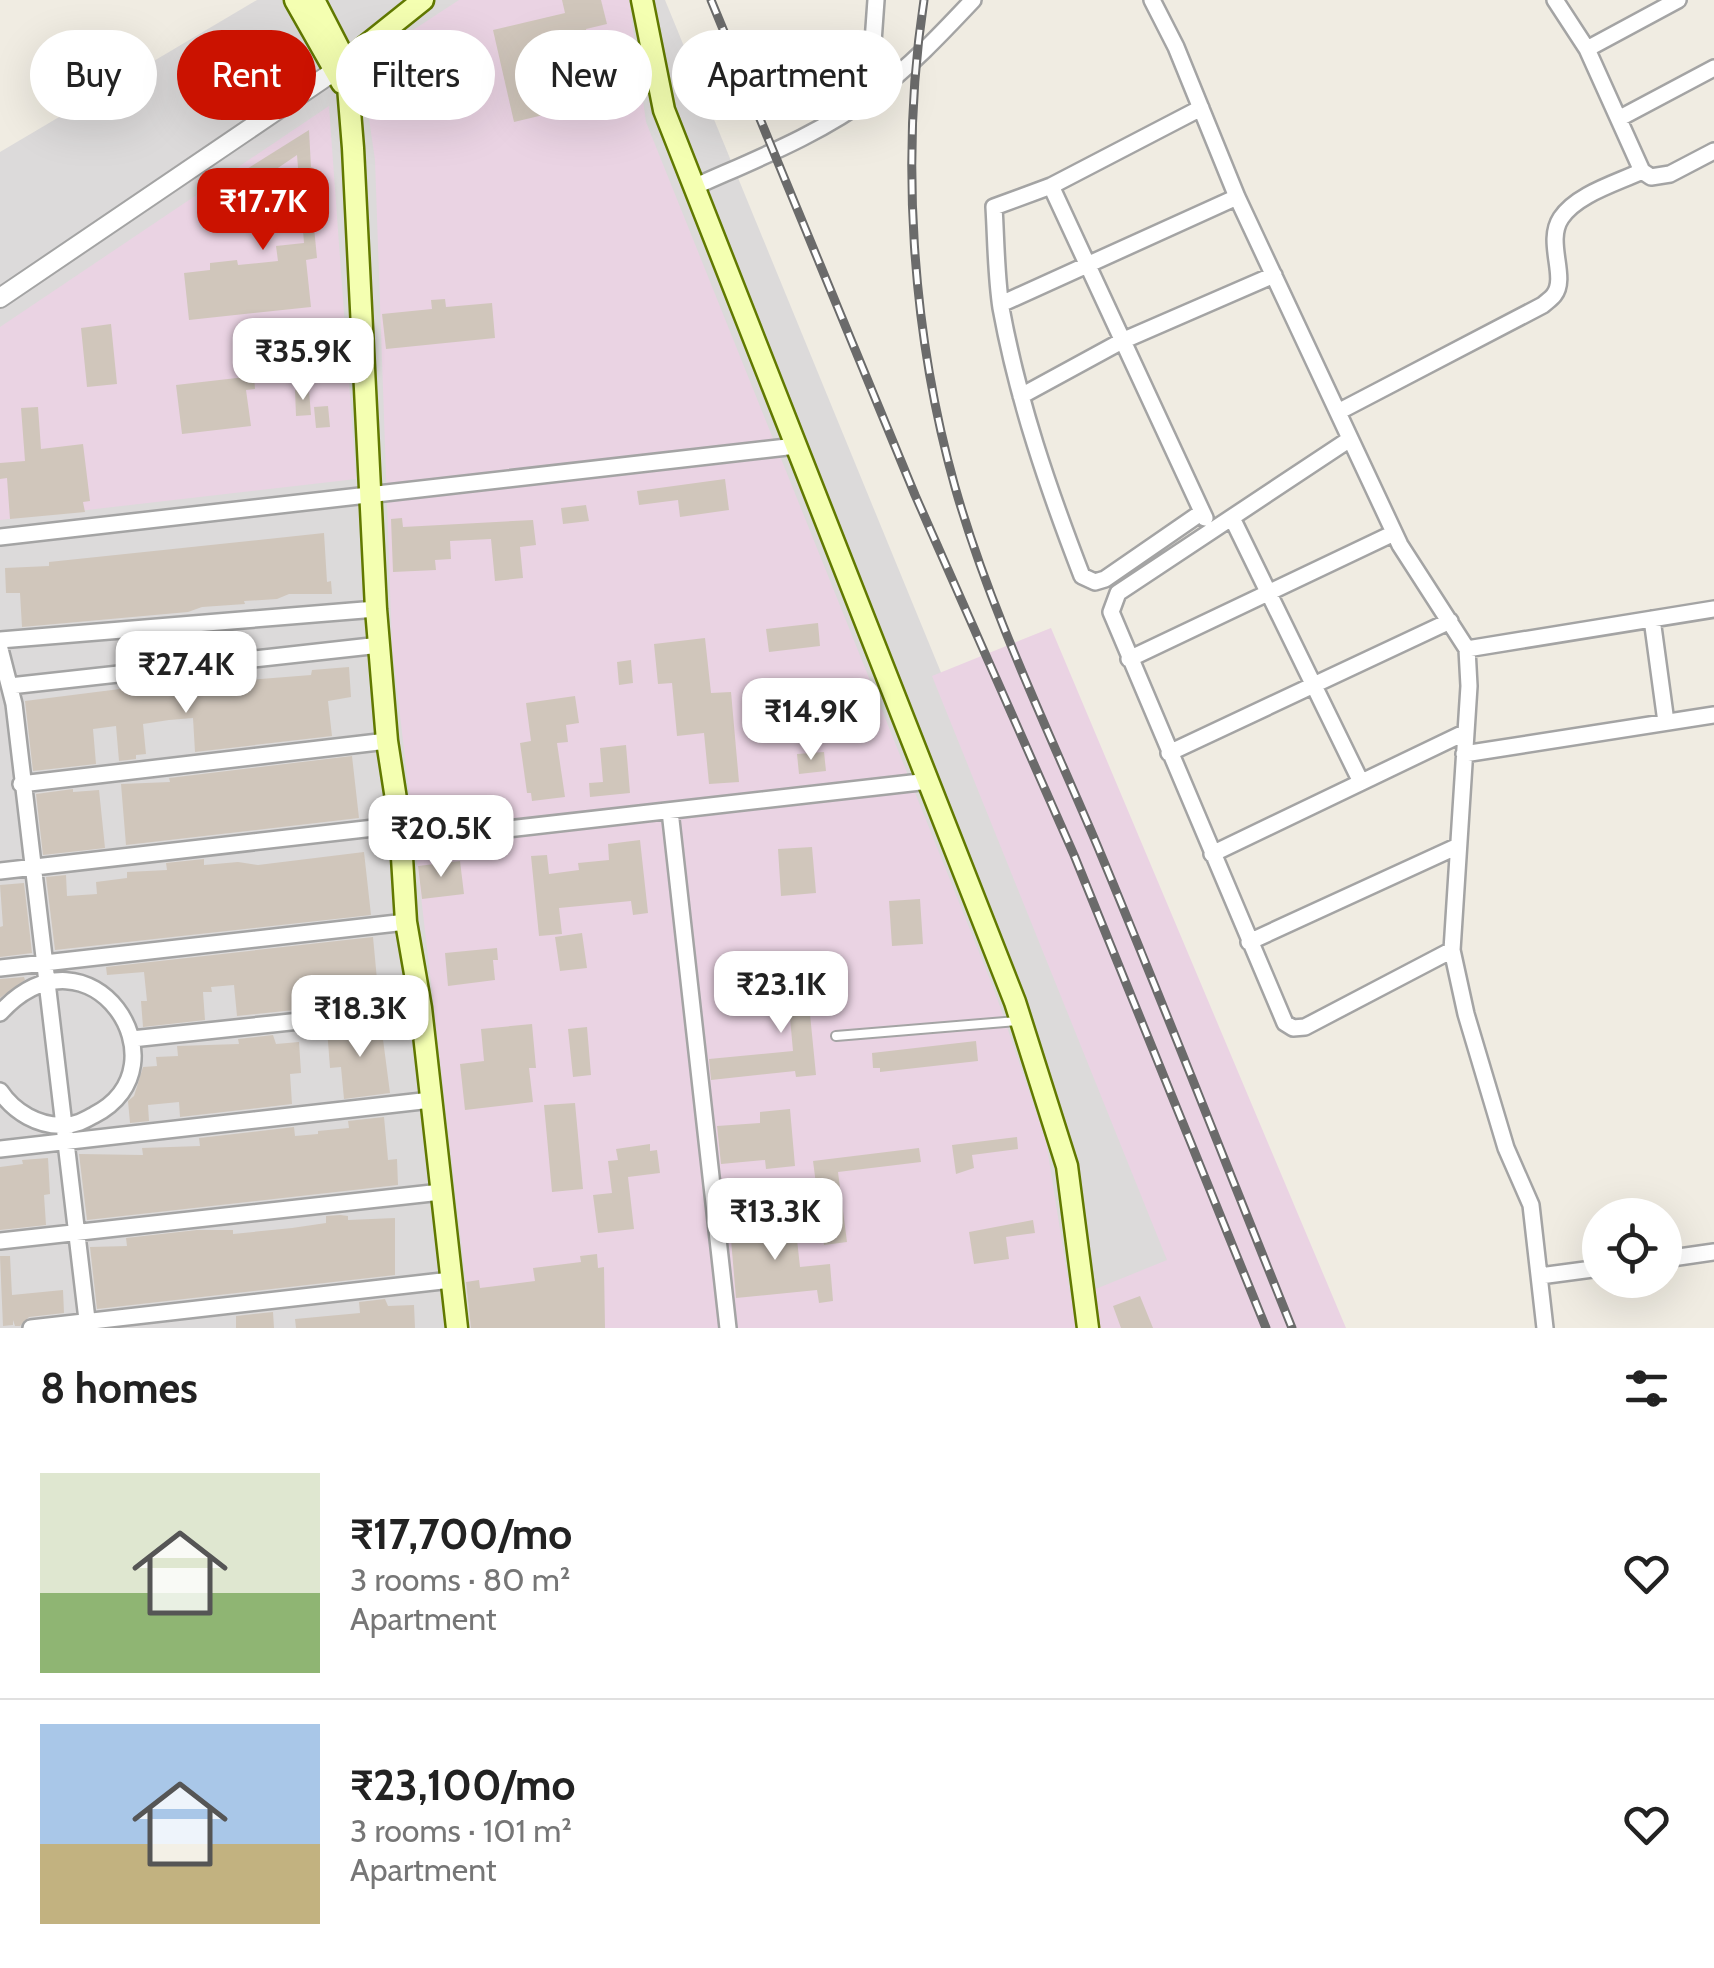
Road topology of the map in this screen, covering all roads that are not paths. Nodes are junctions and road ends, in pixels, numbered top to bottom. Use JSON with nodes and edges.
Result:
{"nodes":[{"id":1,"x":295,"y":0,"type":"edge"},
{"id":2,"x":314,"y":0,"type":"edge"},
{"id":3,"x":422,"y":0,"type":"edge"},
{"id":4,"x":642,"y":0,"type":"edge"},
{"id":5,"x":876,"y":0,"type":"edge"},
{"id":6,"x":973,"y":0,"type":"edge"},
{"id":7,"x":1152,"y":0,"type":"edge"},
{"id":8,"x":1555,"y":0,"type":"edge"},
{"id":9,"x":1678,"y":0,"type":"edge"},
{"id":10,"x":390,"y":30,"type":"edge"},
{"id":11,"x":874,"y":30,"type":"edge"},
{"id":12,"x":1587,"y":49,"type":"junction"},
{"id":13,"x":336,"y":58,"type":"edge"},
{"id":14,"x":336,"y":65,"type":"edge"},
{"id":15,"x":1714,"y":68,"type":"edge"},
{"id":16,"x":903,"y":70,"type":"edge"},
{"id":17,"x":336,"y":78,"type":"edge"},
{"id":18,"x":1201,"y":108,"type":"junction"},
{"id":19,"x":1620,"y":118,"type":"junction"},
{"id":20,"x":349,"y":120,"type":"edge"},
{"id":21,"x":831,"y":120,"type":"edge"},
{"id":22,"x":1714,"y":151,"type":"edge"},
{"id":23,"x":1642,"y":171,"type":"junction"},
{"id":24,"x":1051,"y":186,"type":"junction"},
{"id":25,"x":694,"y":187,"type":"junction"},
{"id":26,"x":1237,"y":197,"type":"junction"},
{"id":27,"x":1088,"y":266,"type":"junction"},
{"id":28,"x":1274,"y":276,"type":"junction"},
{"id":29,"x":0,"y":298,"type":"edge"},
{"id":30,"x":1001,"y":304,"type":"junction"},
{"id":31,"x":1122,"y":340,"type":"junction"},
{"id":32,"x":1020,"y":396,"type":"junction"},
{"id":33,"x":1338,"y":412,"type":"junction"},
{"id":34,"x":1350,"y":439,"type":"junction"},
{"id":35,"x":796,"y":446,"type":"junction"},
{"id":36,"x":371,"y":494,"type":"junction"},
{"id":37,"x":1202,"y":512,"type":"junction"},
{"id":38,"x":1232,"y":518,"type":"junction"},
{"id":39,"x":1212,"y":531,"type":"junction"},
{"id":40,"x":1394,"y":533,"type":"junction"},
{"id":41,"x":0,"y":537,"type":"edge"},
{"id":42,"x":1269,"y":593,"type":"junction"},
{"id":43,"x":376,"y":609,"type":"junction"},
{"id":44,"x":1714,"y":609,"type":"edge"},
{"id":45,"x":1652,"y":619,"type":"junction"},
{"id":46,"x":1450,"y":621,"type":"junction"},
{"id":47,"x":0,"y":640,"type":"edge"},
{"id":48,"x":380,"y":645,"type":"junction"},
{"id":49,"x":1467,"y":649,"type":"junction"},
{"id":50,"x":1,"y":658,"type":"edge"},
{"id":51,"x":1129,"y":659,"type":"junction"},
{"id":52,"x":1314,"y":684,"type":"junction"},
{"id":53,"x":10,"y":686,"type":"junction"},
{"id":54,"x":1714,"y":716,"type":"edge"},
{"id":55,"x":1666,"y":722,"type":"junction"},
{"id":56,"x":1466,"y":732,"type":"junction"},
{"id":57,"x":387,"y":741,"type":"junction"},
{"id":58,"x":1169,"y":753,"type":"junction"},
{"id":59,"x":1464,"y":754,"type":"junction"},
{"id":60,"x":928,"y":781,"type":"junction"},
{"id":61,"x":1361,"y":782,"type":"junction"},
{"id":62,"x":21,"y":784,"type":"junction"},
{"id":63,"x":670,"y":810,"type":"junction"},
{"id":64,"x":401,"y":833,"type":"junction"},
{"id":65,"x":1458,"y":846,"type":"junction"},
{"id":66,"x":1212,"y":854,"type":"junction"},
{"id":67,"x":34,"y":867,"type":"junction"},
{"id":68,"x":0,"y":871,"type":"edge"},
{"id":69,"x":406,"y":922,"type":"junction"},
{"id":70,"x":1249,"y":942,"type":"junction"},
{"id":71,"x":1452,"y":950,"type":"junction"},
{"id":72,"x":45,"y":963,"type":"junction"},
{"id":73,"x":0,"y":968,"type":"edge"},
{"id":74,"x":47,"y":980,"type":"junction"},
{"id":75,"x":421,"y":1008,"type":"junction"},
{"id":76,"x":0,"y":1013,"type":"edge"},
{"id":77,"x":1021,"y":1020,"type":"junction"},
{"id":78,"x":836,"y":1036,"type":"dead end"},
{"id":79,"x":132,"y":1039,"type":"junction"},
{"id":80,"x":0,"y":1091,"type":"edge"},
{"id":81,"x":431,"y":1100,"type":"junction"},
{"id":82,"x":65,"y":1134,"type":"junction"},
{"id":83,"x":0,"y":1149,"type":"edge"},
{"id":84,"x":442,"y":1192,"type":"junction"},
{"id":85,"x":77,"y":1234,"type":"junction"},
{"id":86,"x":0,"y":1241,"type":"edge"},
{"id":87,"x":1714,"y":1252,"type":"edge"},
{"id":88,"x":1682,"y":1257,"type":"edge"},
{"id":89,"x":1582,"y":1270,"type":"edge"},
{"id":90,"x":1540,"y":1276,"type":"junction"},
{"id":91,"x":452,"y":1280,"type":"junction"},
{"id":92,"x":87,"y":1325,"type":"edge"},
{"id":93,"x":31,"y":1328,"type":"edge"},
{"id":94,"x":457,"y":1328,"type":"edge"},
{"id":95,"x":728,"y":1328,"type":"edge"},
{"id":96,"x":1088,"y":1328,"type":"edge"},
{"id":97,"x":1544,"y":1328,"type":"edge"}],
"edges":[{"from":1,"to":14,"type":"main road"},
{"from":2,"to":13,"type":"main road"},
{"from":3,"to":10,"type":"main road"},
{"from":4,"to":25,"type":"main road"},
{"from":5,"to":11,"type":"street"},
{"from":6,"to":16,"type":"street"},
{"from":7,"to":18,"type":"street"},
{"from":8,"to":12,"type":"street"},
{"from":9,"to":12,"type":"street"},
{"from":12,"to":19,"type":"street"},
{"from":15,"to":19,"type":"street"},
{"from":17,"to":29,"type":"street"},
{"from":18,"to":24,"type":"street"},
{"from":18,"to":26,"type":"street"},
{"from":19,"to":23,"type":"street"},
{"from":20,"to":36,"type":"main road"},
{"from":21,"to":25,"type":"street"},
{"from":22,"to":23,"type":"street"},
{"from":23,"to":33,"type":"street"},
{"from":24,"to":27,"type":"street"},
{"from":24,"to":30,"type":"street"},
{"from":25,"to":35,"type":"main road"},
{"from":26,"to":27,"type":"street"},
{"from":26,"to":28,"type":"street"},
{"from":27,"to":30,"type":"street"},
{"from":27,"to":31,"type":"street"},
{"from":28,"to":31,"type":"street"},
{"from":28,"to":33,"type":"street"},
{"from":30,"to":32,"type":"street"},
{"from":31,"to":32,"type":"street"},
{"from":31,"to":37,"type":"street"},
{"from":32,"to":37,"type":"street"},
{"from":33,"to":34,"type":"street"},
{"from":34,"to":38,"type":"street"},
{"from":34,"to":40,"type":"street"},
{"from":35,"to":36,"type":"street"},
{"from":35,"to":60,"type":"main road"},
{"from":36,"to":41,"type":"street"},
{"from":36,"to":43,"type":"main road"},
{"from":37,"to":39,"type":"street"},
{"from":38,"to":39,"type":"street"},
{"from":38,"to":42,"type":"street"},
{"from":39,"to":51,"type":"street"},
{"from":40,"to":42,"type":"street"},
{"from":40,"to":46,"type":"street"},
{"from":42,"to":51,"type":"street"},
{"from":42,"to":52,"type":"street"},
{"from":43,"to":47,"type":"street"},
{"from":43,"to":48,"type":"main road"},
{"from":44,"to":45,"type":"street"},
{"from":45,"to":49,"type":"street"},
{"from":45,"to":55,"type":"street"},
{"from":46,"to":49,"type":"street"},
{"from":46,"to":52,"type":"street"},
{"from":48,"to":53,"type":"street"},
{"from":48,"to":57,"type":"main road"},
{"from":49,"to":56,"type":"street"},
{"from":50,"to":53,"type":"street"},
{"from":51,"to":58,"type":"street"},
{"from":52,"to":58,"type":"street"},
{"from":52,"to":61,"type":"street"},
{"from":53,"to":62,"type":"street"},
{"from":54,"to":55,"type":"street"},
{"from":55,"to":59,"type":"street"},
{"from":56,"to":59,"type":"street"},
{"from":56,"to":61,"type":"street"},
{"from":57,"to":62,"type":"street"},
{"from":57,"to":64,"type":"main road"},
{"from":58,"to":66,"type":"street"},
{"from":59,"to":65,"type":"street"},
{"from":60,"to":63,"type":"street"},
{"from":60,"to":77,"type":"main road"},
{"from":61,"to":66,"type":"street"},
{"from":62,"to":67,"type":"street"},
{"from":63,"to":64,"type":"street"},
{"from":63,"to":95,"type":"street"},
{"from":64,"to":67,"type":"street"},
{"from":64,"to":69,"type":"main road"},
{"from":65,"to":70,"type":"street"},
{"from":65,"to":71,"type":"street"},
{"from":66,"to":70,"type":"street"},
{"from":67,"to":68,"type":"street"},
{"from":67,"to":72,"type":"street"},
{"from":69,"to":72,"type":"street"},
{"from":69,"to":75,"type":"main road"},
{"from":70,"to":71,"type":"street"},
{"from":71,"to":90,"type":"street"},
{"from":72,"to":73,"type":"street"},
{"from":72,"to":74,"type":"street"},
{"from":74,"to":76,"type":"street"},
{"from":74,"to":79,"type":"street"},
{"from":74,"to":82,"type":"street"},
{"from":75,"to":79,"type":"street"},
{"from":75,"to":81,"type":"main road"},
{"from":77,"to":78,"type":"lane"},
{"from":77,"to":96,"type":"main road"},
{"from":79,"to":82,"type":"street"},
{"from":80,"to":82,"type":"street"},
{"from":81,"to":82,"type":"street"},
{"from":81,"to":84,"type":"main road"},
{"from":82,"to":83,"type":"street"},
{"from":82,"to":85,"type":"street"},
{"from":84,"to":85,"type":"street"},
{"from":84,"to":91,"type":"main road"},
{"from":85,"to":86,"type":"street"},
{"from":85,"to":92,"type":"street"},
{"from":87,"to":88,"type":"street"},
{"from":89,"to":90,"type":"street"},
{"from":90,"to":97,"type":"street"},
{"from":91,"to":92,"type":"street"},
{"from":91,"to":94,"type":"main road"},
{"from":92,"to":93,"type":"street"}]}
